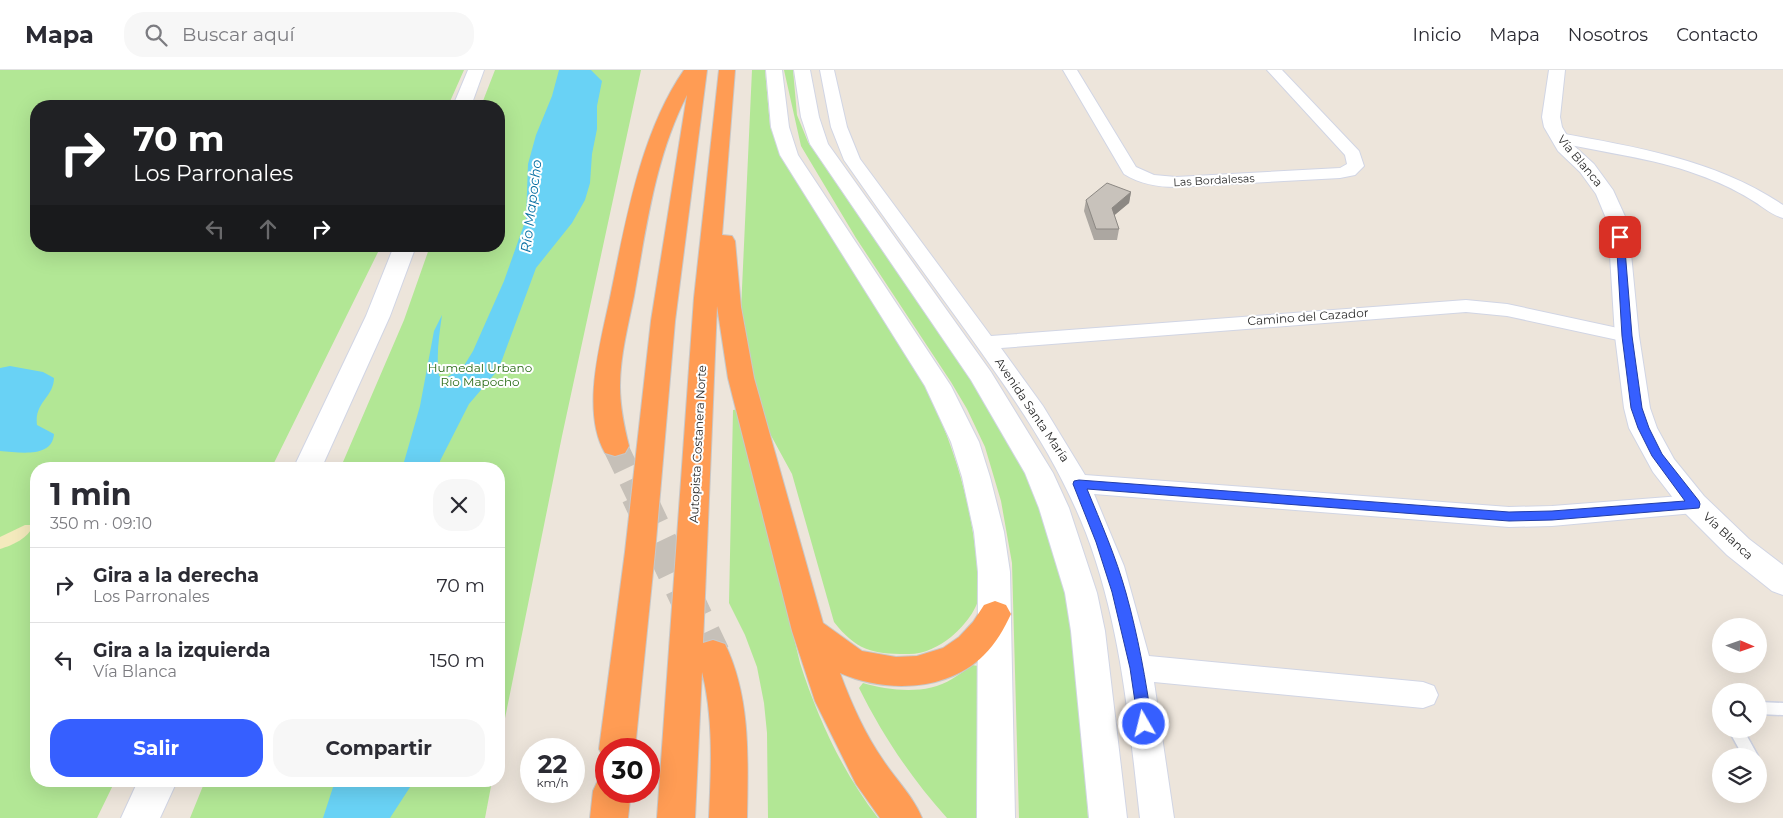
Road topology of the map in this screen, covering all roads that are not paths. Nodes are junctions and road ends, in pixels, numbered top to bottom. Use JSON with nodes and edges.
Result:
{"nodes":[{"id":1,"x":476,"y":70,"type":"edge"},
{"id":2,"x":692,"y":70,"type":"edge"},
{"id":3,"x":699,"y":70,"type":"edge"},
{"id":4,"x":727,"y":70,"type":"edge"},
{"id":5,"x":774,"y":70,"type":"edge"},
{"id":6,"x":802,"y":70,"type":"edge"},
{"id":7,"x":827,"y":70,"type":"edge"},
{"id":8,"x":1070,"y":70,"type":"edge"},
{"id":9,"x":1274,"y":70,"type":"edge"},
{"id":10,"x":1557,"y":70,"type":"edge"},
{"id":11,"x":464,"y":100,"type":"edge"},
{"id":12,"x":1558,"y":138,"type":"junction"},
{"id":13,"x":718,"y":162,"type":"junction"},
{"id":14,"x":1783,"y":213,"type":"edge"},
{"id":15,"x":402,"y":252,"type":"edge"},
{"id":16,"x":1627,"y":336,"type":"junction"},
{"id":17,"x":986,"y":343,"type":"junction"},
{"id":18,"x":616,"y":446,"type":"tunnel mouth"},
{"id":19,"x":310,"y":462,"type":"edge"},
{"id":20,"x":1079,"y":484,"type":"junction"},
{"id":21,"x":1694,"y":504,"type":"junction"},
{"id":22,"x":1783,"y":582,"type":"edge"},
{"id":23,"x":994,"y":614,"type":"junction"},
{"id":24,"x":808,"y":631,"type":"junction"},
{"id":25,"x":713,"y":654,"type":"tunnel mouth"},
{"id":26,"x":1137,"y":668,"type":"junction"},
{"id":27,"x":1423,"y":695,"type":"dead end"},
{"id":28,"x":1767,"y":708,"type":"edge"},
{"id":29,"x":1783,"y":709,"type":"edge"},
{"id":30,"x":618,"y":738,"type":"edge"},
{"id":31,"x":155,"y":787,"type":"edge"},
{"id":32,"x":611,"y":803,"type":"edge"},
{"id":33,"x":140,"y":818,"type":"edge"},
{"id":34,"x":609,"y":818,"type":"edge"},
{"id":35,"x":676,"y":818,"type":"edge"},
{"id":36,"x":728,"y":818,"type":"edge"},
{"id":37,"x":902,"y":818,"type":"edge"},
{"id":38,"x":996,"y":818,"type":"edge"},
{"id":39,"x":1108,"y":818,"type":"edge"},
{"id":40,"x":1157,"y":818,"type":"edge"}],
"edges":[{"from":1,"to":11,"type":"main road"},
{"from":2,"to":18,"type":"highway"},
{"from":3,"to":30,"type":"highway"},
{"from":4,"to":13,"type":"highway","name":"Autopista Costanera Norte"},
{"from":5,"to":23,"type":"main road"},
{"from":6,"to":39,"type":"main road","name":"Avenida Santa María"},
{"from":7,"to":17,"type":"street","name":"Avenida Santa María"},
{"from":8,"to":9,"type":"street","name":"Las Bordalesas"},
{"from":10,"to":12,"type":"main road","name":"Vía Blanca"},
{"from":12,"to":14,"type":"street"},
{"from":12,"to":16,"type":"main road","name":"Vía Blanca"},
{"from":13,"to":24,"type":"highway"},
{"from":13,"to":35,"type":"highway","name":"Autopista Costanera Norte"},
{"from":15,"to":19,"type":"main road"},
{"from":16,"to":17,"type":"street","name":"Camino del Cazador"},
{"from":16,"to":21,"type":"main road","name":"Vía Blanca"},
{"from":17,"to":20,"type":"street","name":"Avenida Santa María"},
{"from":20,"to":21,"type":"street"},
{"from":20,"to":26,"type":"street","name":"Avenida Santa María"},
{"from":21,"to":22,"type":"main road","name":"Vía Blanca"},
{"from":23,"to":24,"type":"highway"},
{"from":23,"to":38,"type":"main road"},
{"from":24,"to":37,"type":"highway"},
{"from":25,"to":36,"type":"highway"},
{"from":26,"to":27,"type":"street"},
{"from":26,"to":40,"type":"street","name":"Avenida Santa María"},
{"from":28,"to":29,"type":"lane"},
{"from":31,"to":33,"type":"main road"},
{"from":32,"to":34,"type":"highway"}]}
